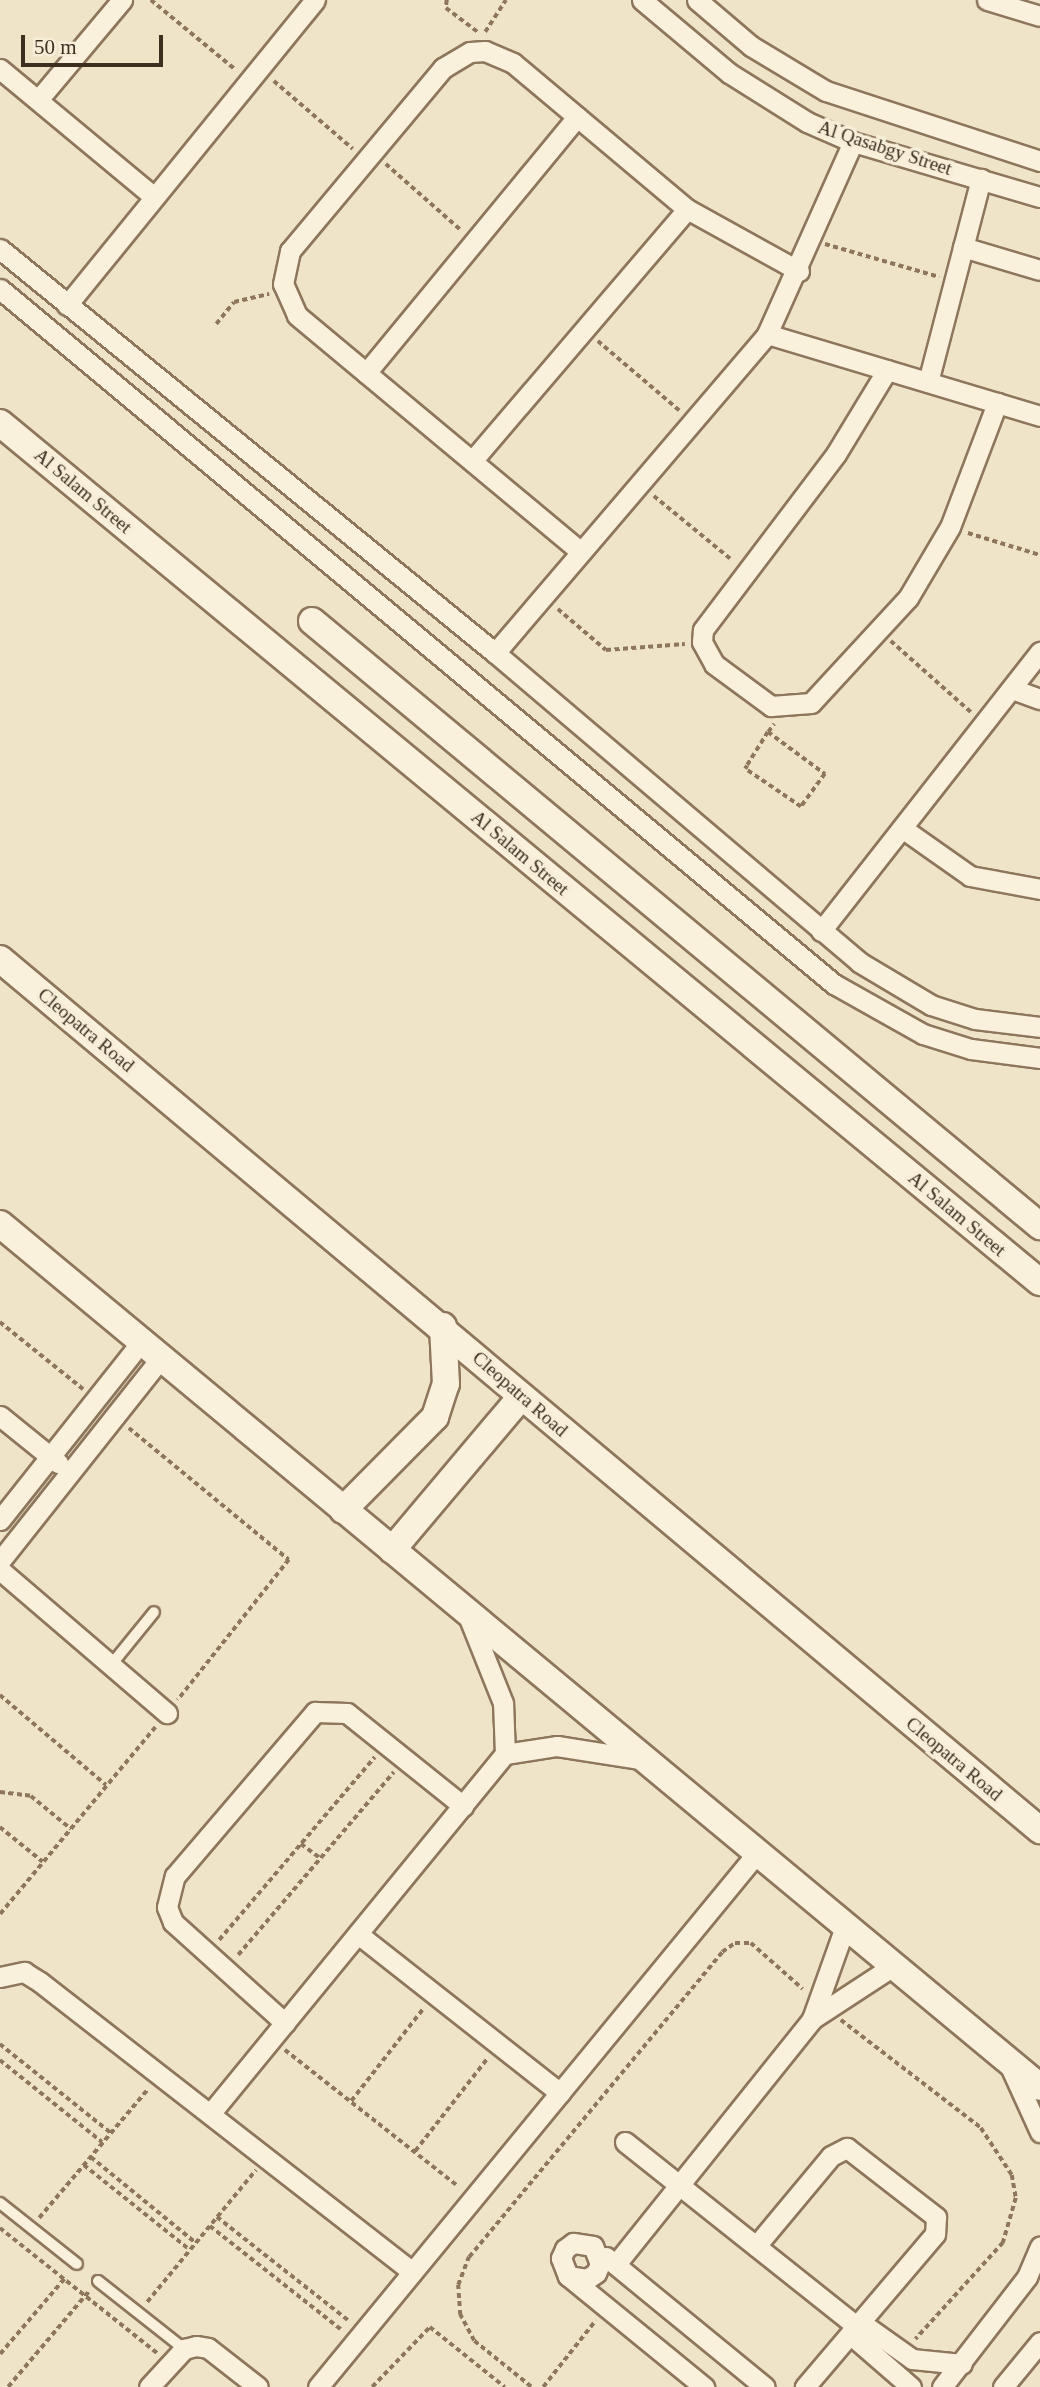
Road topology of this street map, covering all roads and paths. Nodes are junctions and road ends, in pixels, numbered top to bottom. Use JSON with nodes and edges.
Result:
{"nodes":[{"id":1,"x":122,"y":0,"type":"edge"},
{"id":2,"x":151,"y":0,"type":"edge"},
{"id":3,"x":315,"y":0,"type":"edge"},
{"id":4,"x":447,"y":0,"type":"edge"},
{"id":5,"x":506,"y":0,"type":"edge"},
{"id":6,"x":642,"y":0,"type":"edge"},
{"id":7,"x":697,"y":0,"type":"edge"},
{"id":8,"x":987,"y":0,"type":"edge"},
{"id":9,"x":1040,"y":16,"type":"edge"},
{"id":10,"x":0,"y":69,"type":"edge"},
{"id":11,"x":254,"y":74,"type":"junction"},
{"id":12,"x":38,"y":100,"type":"junction"},
{"id":13,"x":577,"y":117,"type":"junction"},
{"id":14,"x":853,"y":142,"type":"junction"},
{"id":15,"x":369,"y":156,"type":"junction"},
{"id":16,"x":1040,"y":161,"type":"edge"},
{"id":17,"x":981,"y":179,"type":"junction"},
{"id":18,"x":155,"y":197,"type":"junction"},
{"id":19,"x":1040,"y":197,"type":"edge"},
{"id":20,"x":687,"y":209,"type":"junction"},
{"id":21,"x":813,"y":240,"type":"junction"},
{"id":22,"x":475,"y":241,"type":"junction"},
{"id":23,"x":963,"y":247,"type":"junction"},
{"id":24,"x":0,"y":249,"type":"edge"},
{"id":25,"x":1040,"y":270,"type":"edge"},
{"id":26,"x":799,"y":271,"type":"junction"},
{"id":27,"x":954,"y":282,"type":"junction"},
{"id":28,"x":0,"y":289,"type":"edge"},
{"id":29,"x":287,"y":301,"type":"junction"},
{"id":30,"x":67,"y":305,"type":"junction"},
{"id":31,"x":216,"y":324,"type":"dead end"},
{"id":32,"x":584,"y":330,"type":"junction"},
{"id":33,"x":767,"y":334,"type":"junction"},
{"id":34,"x":887,"y":370,"type":"junction"},
{"id":35,"x":366,"y":373,"type":"junction"},
{"id":36,"x":928,"y":382,"type":"junction"},
{"id":37,"x":997,"y":403,"type":"junction"},
{"id":38,"x":1040,"y":416,"type":"edge"},
{"id":39,"x":692,"y":422,"type":"junction"},
{"id":40,"x":0,"y":423,"type":"edge"},
{"id":41,"x":472,"y":461,"type":"junction"},
{"id":42,"x":272,"y":474,"type":"junction"},
{"id":43,"x":639,"y":484,"type":"junction"},
{"id":44,"x":252,"y":500,"type":"junction"},
{"id":45,"x":950,"y":527,"type":"junction"},
{"id":46,"x":581,"y":552,"type":"junction"},
{"id":47,"x":1040,"y":555,"type":"edge"},
{"id":48,"x":748,"y":572,"type":"junction"},
{"id":49,"x":543,"y":596,"type":"junction"},
{"id":50,"x":312,"y":621,"type":"dead end"},
{"id":51,"x":881,"y":632,"type":"junction"},
{"id":52,"x":702,"y":642,"type":"junction"},
{"id":53,"x":1040,"y":652,"type":"edge"},
{"id":54,"x":495,"y":653,"type":"junction"},
{"id":55,"x":1015,"y":690,"type":"junction"},
{"id":56,"x":1040,"y":699,"type":"edge"},
{"id":57,"x":785,"y":708,"type":"junction"},
{"id":58,"x":986,"y":726,"type":"junction"},
{"id":59,"x":768,"y":732,"type":"junction"},
{"id":60,"x":693,"y":823,"type":"junction"},
{"id":61,"x":902,"y":828,"type":"junction"},
{"id":62,"x":671,"y":850,"type":"junction"},
{"id":63,"x":1040,"y":889,"type":"edge"},
{"id":64,"x":821,"y":931,"type":"junction"},
{"id":65,"x":3,"y":964,"type":"edge"},
{"id":66,"x":1040,"y":1027,"type":"edge"},
{"id":67,"x":1040,"y":1058,"type":"edge"},
{"id":68,"x":0,"y":1224,"type":"edge"},
{"id":69,"x":1040,"y":1226,"type":"edge"},
{"id":70,"x":1040,"y":1282,"type":"edge"},
{"id":71,"x":0,"y":1322,"type":"edge"},
{"id":72,"x":443,"y":1326,"type":"junction"},
{"id":73,"x":151,"y":1350,"type":"junction"},
{"id":74,"x":521,"y":1397,"type":"junction"},
{"id":75,"x":95,"y":1399,"type":"junction"},
{"id":76,"x":0,"y":1416,"type":"edge"},
{"id":77,"x":115,"y":1416,"type":"junction"},
{"id":78,"x":50,"y":1457,"type":"junction"},
{"id":79,"x":70,"y":1472,"type":"junction"},
{"id":80,"x":343,"y":1510,"type":"junction"},
{"id":81,"x":0,"y":1520,"type":"edge"},
{"id":82,"x":392,"y":1550,"type":"junction"},
{"id":83,"x":0,"y":1561,"type":"edge"},
{"id":84,"x":0,"y":1570,"type":"edge"},
{"id":85,"x":154,"y":1612,"type":"dead end"},
{"id":86,"x":467,"y":1613,"type":"junction"},
{"id":87,"x":111,"y":1665,"type":"junction"},
{"id":88,"x":0,"y":1695,"type":"edge"},
{"id":89,"x":167,"y":1713,"type":"junction"},
{"id":90,"x":385,"y":1744,"type":"junction"},
{"id":91,"x":505,"y":1754,"type":"junction"},
{"id":92,"x":404,"y":1759,"type":"junction"},
{"id":93,"x":645,"y":1760,"type":"junction"},
{"id":94,"x":106,"y":1785,"type":"junction"},
{"id":95,"x":0,"y":1792,"type":"edge"},
{"id":96,"x":463,"y":1806,"type":"junction"},
{"id":97,"x":0,"y":1827,"type":"edge"},
{"id":98,"x":71,"y":1829,"type":"junction"},
{"id":99,"x":1040,"y":1830,"type":"edge"},
{"id":100,"x":301,"y":1844,"type":"junction"},
{"id":101,"x":757,"y":1853,"type":"junction"},
{"id":102,"x":320,"y":1858,"type":"junction"},
{"id":103,"x":43,"y":1862,"type":"junction"},
{"id":104,"x":0,"y":1914,"type":"edge"},
{"id":105,"x":845,"y":1927,"type":"junction"},
{"id":106,"x":358,"y":1934,"type":"junction"},
{"id":107,"x":208,"y":1953,"type":"junction"},
{"id":108,"x":893,"y":1966,"type":"junction"},
{"id":109,"x":226,"y":1970,"type":"junction"},
{"id":110,"x":0,"y":1977,"type":"edge"},
{"id":111,"x":435,"y":1994,"type":"junction"},
{"id":112,"x":819,"y":2011,"type":"junction"},
{"id":113,"x":285,"y":2023,"type":"junction"},
{"id":114,"x":271,"y":2039,"type":"junction"},
{"id":115,"x":0,"y":2043,"type":"edge"},
{"id":116,"x":499,"y":2044,"type":"junction"},
{"id":117,"x":0,"y":2060,"type":"edge"},
{"id":118,"x":1007,"y":2060,"type":"junction"},
{"id":119,"x":160,"y":2075,"type":"junction"},
{"id":120,"x":1040,"y":2087,"type":"edge"},
{"id":121,"x":560,"y":2093,"type":"junction"},
{"id":122,"x":351,"y":2101,"type":"junction"},
{"id":123,"x":210,"y":2114,"type":"junction"},
{"id":124,"x":111,"y":2133,"type":"junction"},
{"id":125,"x":1040,"y":2133,"type":"edge"},
{"id":126,"x":103,"y":2142,"type":"junction"},
{"id":127,"x":625,"y":2142,"type":"dead end"},
{"id":128,"x":415,"y":2151,"type":"junction"},
{"id":129,"x":91,"y":2157,"type":"junction"},
{"id":130,"x":266,"y":2158,"type":"junction"},
{"id":131,"x":84,"y":2165,"type":"junction"},
{"id":132,"x":680,"y":2185,"type":"junction"},
{"id":133,"x":474,"y":2198,"type":"junction"},
{"id":134,"x":0,"y":2203,"type":"edge"},
{"id":135,"x":217,"y":2217,"type":"junction"},
{"id":136,"x":210,"y":2226,"type":"junction"},
{"id":137,"x":31,"y":2227,"type":"junction"},
{"id":138,"x":0,"y":2228,"type":"edge"},
{"id":139,"x":196,"y":2242,"type":"junction"},
{"id":140,"x":593,"y":2246,"type":"junction"},
{"id":141,"x":756,"y":2246,"type":"junction"},
{"id":142,"x":1040,"y":2247,"type":"edge"},
{"id":143,"x":190,"y":2250,"type":"junction"},
{"id":144,"x":77,"y":2264,"type":"joint"},
{"id":145,"x":616,"y":2264,"type":"junction"},
{"id":146,"x":413,"y":2272,"type":"junction"},
{"id":147,"x":568,"y":2276,"type":"junction"},
{"id":148,"x":1033,"y":2278,"type":"edge"},
{"id":149,"x":64,"y":2279,"type":"junction"},
{"id":150,"x":98,"y":2281,"type":"joint"},
{"id":151,"x":85,"y":2296,"type":"junction"},
{"id":152,"x":606,"y":2307,"type":"junction"},
{"id":153,"x":138,"y":2313,"type":"junction"},
{"id":154,"x":855,"y":2327,"type":"junction"},
{"id":155,"x":360,"y":2336,"type":"junction"},
{"id":156,"x":1040,"y":2342,"type":"edge"},
{"id":157,"x":902,"y":2353,"type":"junction"},
{"id":158,"x":0,"y":2354,"type":"edge"},
{"id":159,"x":177,"y":2356,"type":"junction"},
{"id":160,"x":962,"y":2364,"type":"junction"},
{"id":161,"x":8,"y":2387,"type":"edge"},
{"id":162,"x":149,"y":2387,"type":"edge"},
{"id":163,"x":258,"y":2387,"type":"edge"},
{"id":164,"x":318,"y":2387,"type":"edge"},
{"id":165,"x":372,"y":2387,"type":"edge"},
{"id":166,"x":505,"y":2387,"type":"edge"},
{"id":167,"x":531,"y":2387,"type":"edge"},
{"id":168,"x":543,"y":2387,"type":"edge"},
{"id":169,"x":704,"y":2387,"type":"edge"},
{"id":170,"x":765,"y":2387,"type":"edge"},
{"id":171,"x":805,"y":2387,"type":"edge"},
{"id":172,"x":911,"y":2387,"type":"edge"},
{"id":173,"x":942,"y":2387,"type":"edge"},
{"id":174,"x":1003,"y":2387,"type":"edge"}],
"edges":[{"from":1,"to":12,"type":"street"},
{"from":2,"to":11,"type":"path"},
{"from":3,"to":11,"type":"street"},
{"from":4,"to":5,"type":"path"},
{"from":6,"to":14,"type":"street","name":"Al Qasabgy Street"},
{"from":7,"to":16,"type":"street","name":"Al Qasabgy Street"},
{"from":8,"to":9,"type":"street"},
{"from":10,"to":12,"type":"street"},
{"from":11,"to":15,"type":"path"},
{"from":11,"to":18,"type":"street"},
{"from":12,"to":18,"type":"street"},
{"from":13,"to":15,"type":"street"},
{"from":13,"to":20,"type":"street"},
{"from":13,"to":22,"type":"street"},
{"from":14,"to":17,"type":"street","name":"Al Qasabgy Street"},
{"from":14,"to":21,"type":"street"},
{"from":15,"to":22,"type":"path"},
{"from":15,"to":29,"type":"street"},
{"from":17,"to":19,"type":"street","name":"Al Qasabgy Street"},
{"from":17,"to":23,"type":"street"},
{"from":18,"to":30,"type":"street"},
{"from":20,"to":26,"type":"street"},
{"from":20,"to":32,"type":"street"},
{"from":21,"to":26,"type":"street"},
{"from":21,"to":27,"type":"path"},
{"from":22,"to":35,"type":"street"},
{"from":23,"to":25,"type":"street"},
{"from":23,"to":27,"type":"street"},
{"from":24,"to":30,"type":"street"},
{"from":26,"to":33,"type":"street"},
{"from":27,"to":36,"type":"street"},
{"from":28,"to":44,"type":"street"},
{"from":29,"to":31,"type":"path"},
{"from":29,"to":35,"type":"street"},
{"from":30,"to":42,"type":"street"},
{"from":32,"to":39,"type":"path"},
{"from":32,"to":41,"type":"street"},
{"from":33,"to":34,"type":"street"},
{"from":33,"to":39,"type":"street"},
{"from":34,"to":36,"type":"street"},
{"from":34,"to":48,"type":"street"},
{"from":35,"to":41,"type":"street"},
{"from":36,"to":37,"type":"street"},
{"from":37,"to":38,"type":"street"},
{"from":37,"to":45,"type":"street"},
{"from":39,"to":43,"type":"street"},
{"from":40,"to":70,"type":"main road","name":"Al Salam Street"},
{"from":41,"to":46,"type":"street"},
{"from":42,"to":44,"type":"street"},
{"from":42,"to":54,"type":"street"},
{"from":43,"to":46,"type":"street"},
{"from":43,"to":48,"type":"path"},
{"from":44,"to":62,"type":"street"},
{"from":45,"to":47,"type":"path"},
{"from":45,"to":51,"type":"street"},
{"from":46,"to":49,"type":"street"},
{"from":48,"to":52,"type":"street"},
{"from":49,"to":52,"type":"path"},
{"from":49,"to":54,"type":"street"},
{"from":50,"to":69,"type":"main road"},
{"from":51,"to":57,"type":"street"},
{"from":51,"to":58,"type":"path"},
{"from":52,"to":57,"type":"street"},
{"from":53,"to":55,"type":"street"},
{"from":54,"to":60,"type":"street"},
{"from":55,"to":56,"type":"street"},
{"from":55,"to":58,"type":"street"},
{"from":57,"to":59,"type":"path"},
{"from":58,"to":61,"type":"street"},
{"from":59,"to":59,"type":"path"},
{"from":60,"to":62,"type":"street"},
{"from":60,"to":64,"type":"street"},
{"from":61,"to":63,"type":"street"},
{"from":61,"to":64,"type":"street"},
{"from":62,"to":67,"type":"street"},
{"from":64,"to":66,"type":"street"},
{"from":65,"to":72,"type":"main road","name":"Cleopatra Road"},
{"from":68,"to":73,"type":"main road"},
{"from":71,"to":75,"type":"path"},
{"from":72,"to":74,"type":"main road","name":"Cleopatra Road"},
{"from":72,"to":80,"type":"main road"},
{"from":73,"to":75,"type":"street"},
{"from":73,"to":77,"type":"street"},
{"from":73,"to":80,"type":"main road"},
{"from":74,"to":82,"type":"main road"},
{"from":74,"to":99,"type":"main road","name":"Cleopatra Road"},
{"from":75,"to":78,"type":"street"},
{"from":76,"to":78,"type":"street"},
{"from":77,"to":79,"type":"street"},
{"from":77,"to":89,"type":"path"},
{"from":78,"to":79,"type":"street"},
{"from":78,"to":81,"type":"street"},
{"from":79,"to":83,"type":"street"},
{"from":80,"to":82,"type":"main road"},
{"from":82,"to":86,"type":"main road"},
{"from":84,"to":87,"type":"street"},
{"from":85,"to":87,"type":"lane"},
{"from":86,"to":91,"type":"street"},
{"from":86,"to":93,"type":"main road"},
{"from":87,"to":89,"type":"street"},
{"from":88,"to":94,"type":"path"},
{"from":89,"to":94,"type":"path"},
{"from":90,"to":92,"type":"street"},
{"from":90,"to":100,"type":"path"},
{"from":90,"to":107,"type":"street"},
{"from":91,"to":93,"type":"street"},
{"from":91,"to":96,"type":"street"},
{"from":92,"to":96,"type":"street"},
{"from":92,"to":102,"type":"path"},
{"from":93,"to":101,"type":"main road"},
{"from":94,"to":98,"type":"path"},
{"from":95,"to":98,"type":"path"},
{"from":96,"to":106,"type":"street"},
{"from":97,"to":103,"type":"path"},
{"from":98,"to":103,"type":"path"},
{"from":100,"to":102,"type":"path"},
{"from":100,"to":107,"type":"path"},
{"from":101,"to":105,"type":"main road"},
{"from":101,"to":121,"type":"street"},
{"from":102,"to":109,"type":"path"},
{"from":103,"to":104,"type":"path"},
{"from":105,"to":108,"type":"main road"},
{"from":105,"to":112,"type":"street"},
{"from":106,"to":111,"type":"street"},
{"from":106,"to":113,"type":"street"},
{"from":107,"to":109,"type":"street"},
{"from":108,"to":112,"type":"street"},
{"from":108,"to":118,"type":"main road"},
{"from":109,"to":113,"type":"street"},
{"from":110,"to":119,"type":"street"},
{"from":111,"to":116,"type":"street"},
{"from":111,"to":122,"type":"path"},
{"from":112,"to":132,"type":"street"},
{"from":112,"to":157,"type":"path"},
{"from":112,"to":167,"type":"path"},
{"from":113,"to":114,"type":"street"},
{"from":114,"to":122,"type":"path"},
{"from":114,"to":123,"type":"street"},
{"from":115,"to":124,"type":"path"},
{"from":116,"to":121,"type":"street"},
{"from":116,"to":128,"type":"path"},
{"from":117,"to":126,"type":"path"},
{"from":118,"to":120,"type":"main road"},
{"from":118,"to":125,"type":"street"},
{"from":119,"to":123,"type":"street"},
{"from":119,"to":124,"type":"path"},
{"from":121,"to":133,"type":"street"},
{"from":122,"to":128,"type":"path"},
{"from":123,"to":130,"type":"street"},
{"from":124,"to":126,"type":"path"},
{"from":126,"to":129,"type":"path"},
{"from":127,"to":132,"type":"street"},
{"from":128,"to":133,"type":"path"},
{"from":129,"to":131,"type":"path"},
{"from":129,"to":139,"type":"path"},
{"from":130,"to":135,"type":"path"},
{"from":130,"to":146,"type":"street"},
{"from":131,"to":137,"type":"path"},
{"from":131,"to":143,"type":"path"},
{"from":132,"to":141,"type":"street"},
{"from":132,"to":145,"type":"street"},
{"from":133,"to":146,"type":"street"},
{"from":134,"to":137,"type":"lane"},
{"from":135,"to":136,"type":"path"},
{"from":135,"to":155,"type":"path"},
{"from":136,"to":139,"type":"path"},
{"from":136,"to":155,"type":"path"},
{"from":137,"to":144,"type":"lane"},
{"from":138,"to":149,"type":"path"},
{"from":139,"to":143,"type":"path"},
{"from":140,"to":145,"type":"street"},
{"from":140,"to":147,"type":"street"},
{"from":140,"to":147,"type":"street"},
{"from":141,"to":154,"type":"street"},
{"from":141,"to":154,"type":"street"},
{"from":142,"to":148,"type":"street"},
{"from":143,"to":153,"type":"path"},
{"from":144,"to":149,"type":"path"},
{"from":145,"to":170,"type":"street"},
{"from":146,"to":155,"type":"street"},
{"from":147,"to":152,"type":"street"},
{"from":148,"to":160,"type":"street"},
{"from":149,"to":151,"type":"path"},
{"from":149,"to":158,"type":"path"},
{"from":150,"to":151,"type":"path"},
{"from":150,"to":153,"type":"lane"},
{"from":151,"to":159,"type":"path"},
{"from":151,"to":161,"type":"path"},
{"from":152,"to":168,"type":"path"},
{"from":152,"to":169,"type":"street"},
{"from":153,"to":159,"type":"lane"},
{"from":154,"to":157,"type":"street"},
{"from":154,"to":171,"type":"street"},
{"from":154,"to":172,"type":"street"},
{"from":155,"to":164,"type":"street"},
{"from":156,"to":174,"type":"street"},
{"from":157,"to":160,"type":"street"},
{"from":159,"to":162,"type":"street"},
{"from":159,"to":163,"type":"street"},
{"from":160,"to":173,"type":"street"},
{"from":165,"to":166,"type":"path"}]}
